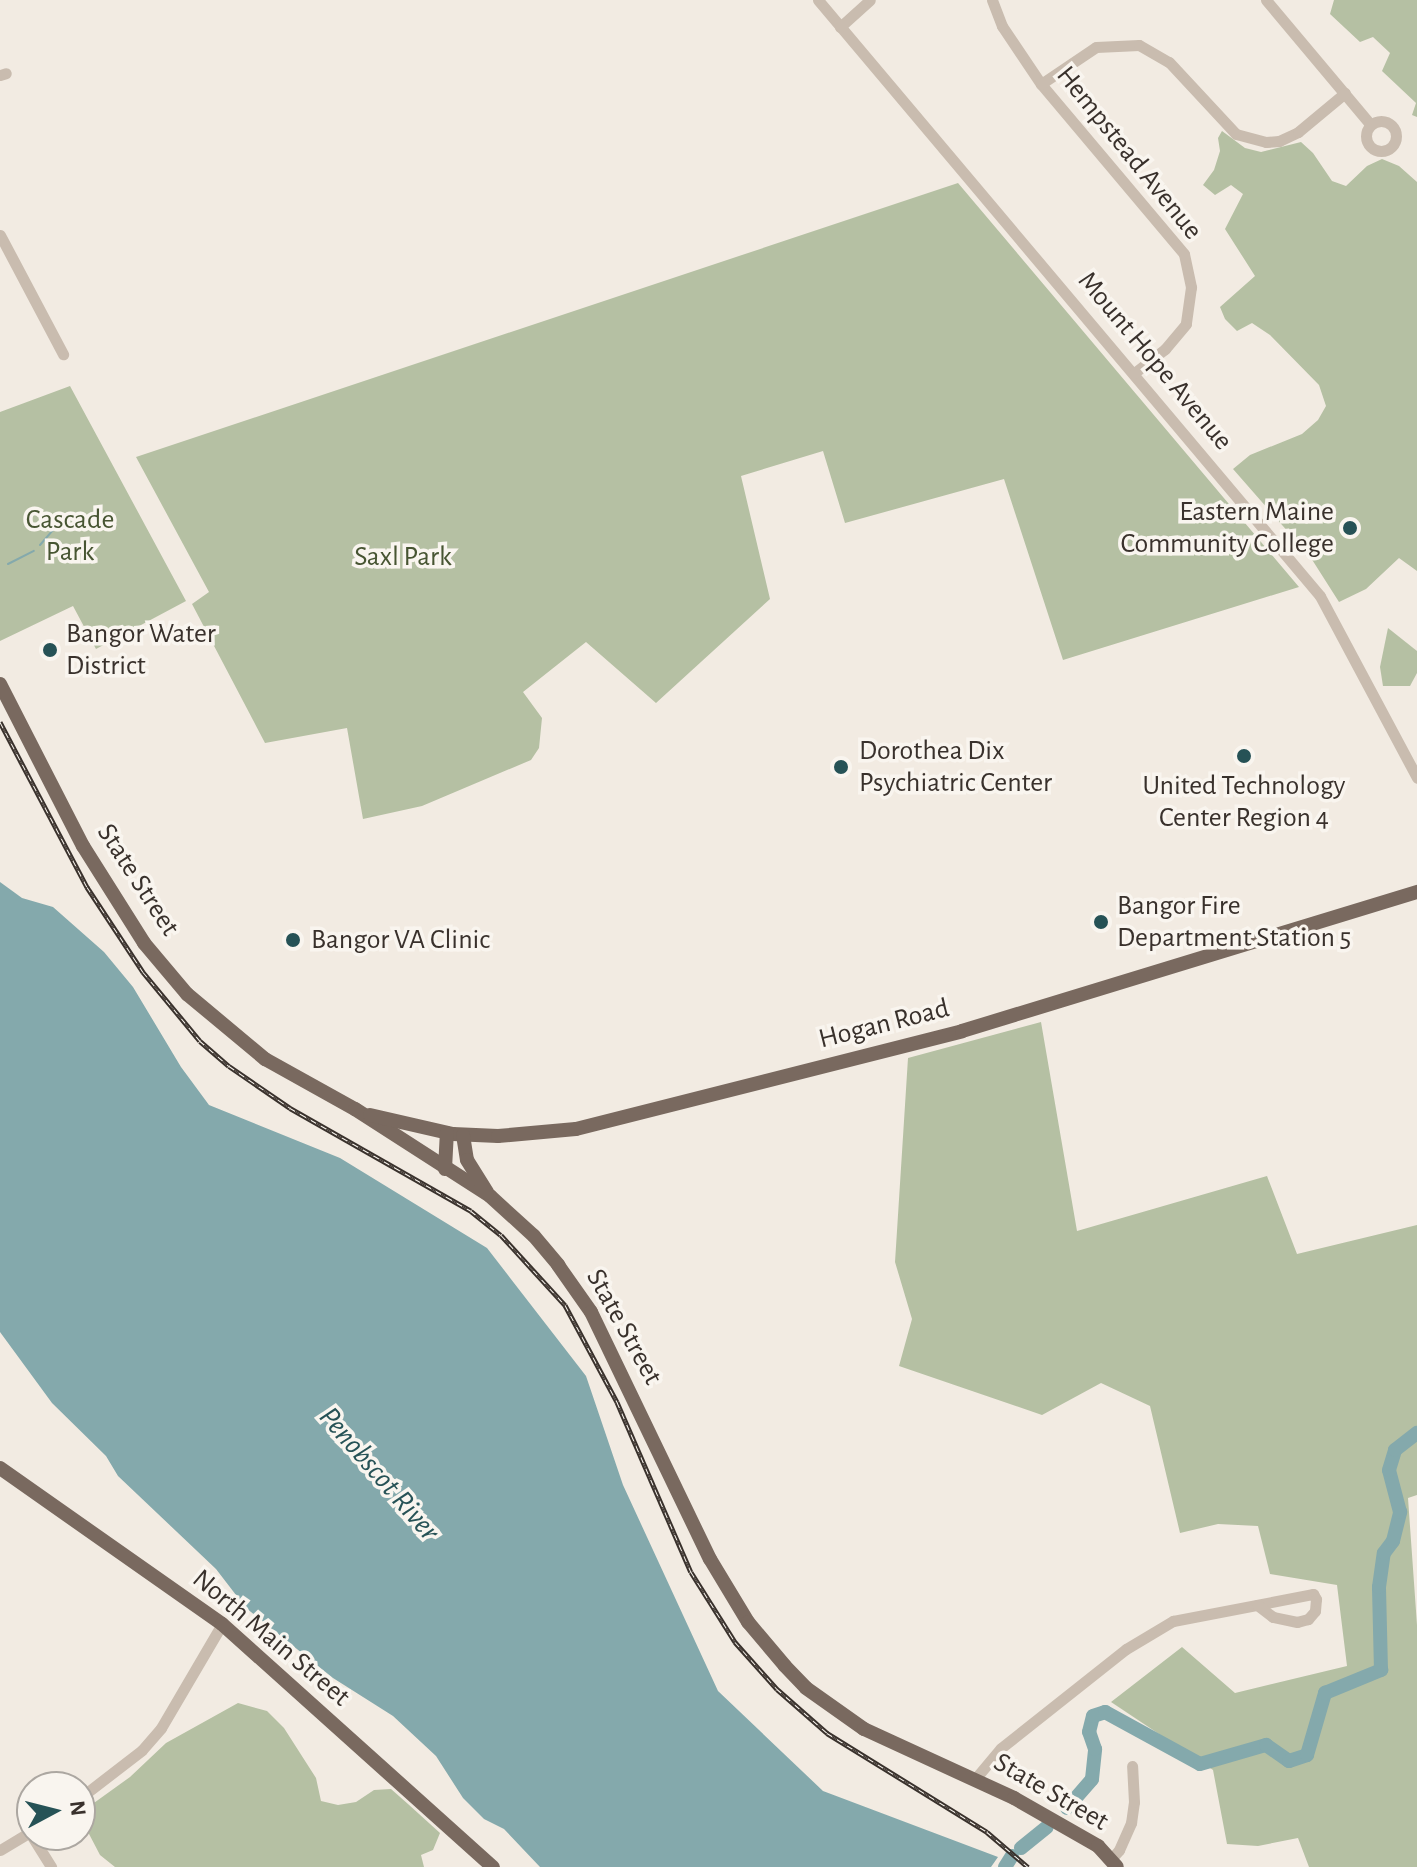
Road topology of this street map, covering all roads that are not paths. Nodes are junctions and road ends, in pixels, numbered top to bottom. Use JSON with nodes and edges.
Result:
{"nodes":[{"id":1,"x":818,"y":0,"type":"edge"},
{"id":2,"x":870,"y":0,"type":"edge"},
{"id":3,"x":992,"y":0,"type":"edge"},
{"id":4,"x":1266,"y":0,"type":"edge"},
{"id":5,"x":840,"y":27,"type":"junction"},
{"id":6,"x":1041,"y":84,"type":"junction"},
{"id":7,"x":1345,"y":93,"type":"junction"},
{"id":8,"x":1371,"y":125,"type":"dead end"},
{"id":9,"x":0,"y":235,"type":"edge"},
{"id":10,"x":63,"y":354,"type":"dead end"},
{"id":11,"x":1134,"y":373,"type":"junction"},
{"id":12,"x":0,"y":684,"type":"edge"},
{"id":13,"x":1417,"y":778,"type":"edge"},
{"id":14,"x":1417,"y":892,"type":"edge"},
{"id":15,"x":355,"y":1109,"type":"junction"},
{"id":16,"x":447,"y":1133,"type":"junction"},
{"id":17,"x":463,"y":1135,"type":"junction"},
{"id":18,"x":445,"y":1169,"type":"junction"},
{"id":19,"x":490,"y":1196,"type":"junction"},
{"id":20,"x":0,"y":1468,"type":"edge"},
{"id":21,"x":1257,"y":1605,"type":"junction"},
{"id":22,"x":222,"y":1624,"type":"junction"},
{"id":23,"x":1132,"y":1766,"type":"dead end"},
{"id":24,"x":975,"y":1779,"type":"junction"},
{"id":25,"x":96,"y":1786,"type":"edge"},
{"id":26,"x":1114,"y":1863,"type":"edge"},
{"id":27,"x":493,"y":1867,"type":"edge"}],
"edges":[{"from":1,"to":5,"type":"street","name":"Mount Hope Avenue"},
{"from":2,"to":5,"type":"street"},
{"from":3,"to":6,"type":"street","name":"Hempstead Avenue"},
{"from":4,"to":7,"type":"street"},
{"from":5,"to":11,"type":"street","name":"Mount Hope Avenue"},
{"from":6,"to":7,"type":"street"},
{"from":6,"to":11,"type":"street","name":"Hempstead Avenue"},
{"from":7,"to":8,"type":"street"},
{"from":9,"to":10,"type":"street"},
{"from":11,"to":13,"type":"street","name":"Mount Hope Avenue"},
{"from":12,"to":15,"type":"main road","name":"State Street"},
{"from":14,"to":17,"type":"main road","name":"Hogan Road"},
{"from":15,"to":16,"type":"main road","name":"Hogan Road"},
{"from":15,"to":18,"type":"main road","name":"State Street"},
{"from":16,"to":17,"type":"main road","name":"Hogan Road"},
{"from":16,"to":18,"type":"main road"},
{"from":17,"to":19,"type":"main road"},
{"from":18,"to":19,"type":"main road","name":"State Street"},
{"from":19,"to":24,"type":"main road","name":"State Street"},
{"from":20,"to":22,"type":"main road","name":"North Main Street"},
{"from":21,"to":21,"type":"street"},
{"from":21,"to":24,"type":"street"},
{"from":22,"to":25,"type":"street"},
{"from":22,"to":27,"type":"main road","name":"North Main Street"},
{"from":23,"to":26,"type":"street"},
{"from":24,"to":26,"type":"main road","name":"State Street"}]}
